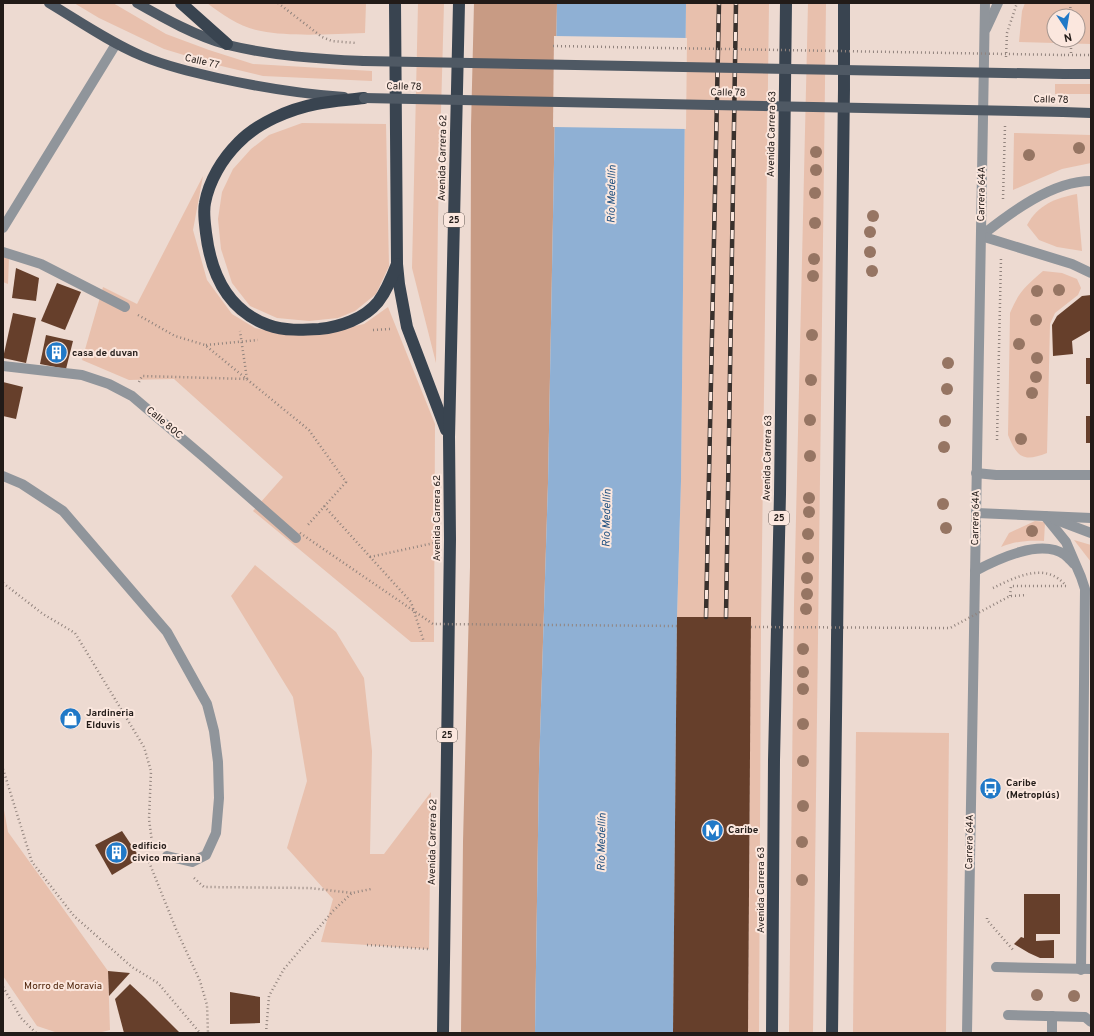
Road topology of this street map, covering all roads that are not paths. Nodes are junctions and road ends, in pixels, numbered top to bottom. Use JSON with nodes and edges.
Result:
{"nodes":[{"id":1,"x":49,"y":3,"type":"edge"},
{"id":2,"x":137,"y":3,"type":"edge"},
{"id":3,"x":181,"y":3,"type":"edge"},
{"id":4,"x":395,"y":3,"type":"edge"},
{"id":5,"x":459,"y":3,"type":"edge"},
{"id":6,"x":786,"y":3,"type":"edge"},
{"id":7,"x":844,"y":3,"type":"edge"},
{"id":8,"x":985,"y":3,"type":"edge"},
{"id":9,"x":998,"y":3,"type":"edge"},
{"id":10,"x":984,"y":33,"type":"junction"},
{"id":11,"x":116,"y":44,"type":"junction"},
{"id":12,"x":227,"y":44,"type":"junction"},
{"id":13,"x":1091,"y":74,"type":"edge"},
{"id":14,"x":364,"y":98,"type":"junction"},
{"id":15,"x":1091,"y":113,"type":"edge"},
{"id":16,"x":1091,"y":182,"type":"edge"},
{"id":17,"x":3,"y":228,"type":"edge"},
{"id":18,"x":981,"y":236,"type":"junction"},
{"id":19,"x":3,"y":252,"type":"edge"},
{"id":20,"x":397,"y":264,"type":"junction"},
{"id":21,"x":1091,"y":272,"type":"edge"},
{"id":22,"x":125,"y":307,"type":"road end"},
{"id":23,"x":3,"y":366,"type":"edge"},
{"id":24,"x":449,"y":437,"type":"junction"},
{"id":25,"x":976,"y":473,"type":"junction"},
{"id":26,"x":1091,"y":475,"type":"edge"},
{"id":27,"x":3,"y":476,"type":"edge"},
{"id":28,"x":976,"y":513,"type":"junction"},
{"id":29,"x":1045,"y":516,"type":"junction"},
{"id":30,"x":1091,"y":518,"type":"edge"},
{"id":31,"x":1091,"y":533,"type":"edge"},
{"id":32,"x":298,"y":536,"type":"road end"},
{"id":33,"x":1077,"y":566,"type":"junction"},
{"id":34,"x":975,"y":571,"type":"junction"},
{"id":35,"x":167,"y":856,"type":"road end"},
{"id":36,"x":996,"y":967,"type":"dead end"},
{"id":37,"x":1088,"y":971,"type":"edge"},
{"id":38,"x":1008,"y":1015,"type":"dead end"},
{"id":39,"x":1052,"y":1016,"type":"junction"},
{"id":40,"x":1091,"y":1022,"type":"edge"},
{"id":41,"x":443,"y":1033,"type":"edge"},
{"id":42,"x":772,"y":1033,"type":"edge"},
{"id":43,"x":832,"y":1033,"type":"edge"},
{"id":44,"x":967,"y":1033,"type":"edge"},
{"id":45,"x":1052,"y":1033,"type":"edge"}],
"edges":[{"from":1,"to":11,"type":"main road","name":"Calle 77"},
{"from":2,"to":12,"type":"main road"},
{"from":3,"to":12,"type":"highway"},
{"from":4,"to":20,"type":"highway"},
{"from":5,"to":24,"type":"highway","name":"Avenida Carrera 62","number":"25"},
{"from":6,"to":42,"type":"highway","name":"Avenida Carrera 63","number":"25"},
{"from":7,"to":43,"type":"highway"},
{"from":8,"to":10,"type":"street","name":"Carrera 64A"},
{"from":9,"to":10,"type":"street"},
{"from":10,"to":18,"type":"street","name":"Carrera 64A"},
{"from":11,"to":14,"type":"main road","name":"Calle 77"},
{"from":11,"to":17,"type":"street"},
{"from":12,"to":13,"type":"main road","bridge":true},
{"from":14,"to":15,"type":"main road","name":"Calle 78","bridge":true},
{"from":14,"to":20,"type":"highway"},
{"from":16,"to":18,"type":"street"},
{"from":18,"to":21,"type":"street"},
{"from":18,"to":25,"type":"street","name":"Carrera 64A"},
{"from":19,"to":22,"type":"street"},
{"from":20,"to":24,"type":"highway"},
{"from":23,"to":32,"type":"street","name":"Calle 80C"},
{"from":24,"to":41,"type":"highway","name":"Avenida Carrera 62","number":"25"},
{"from":25,"to":26,"type":"street"},
{"from":25,"to":28,"type":"street","name":"Carrera 64A"},
{"from":27,"to":35,"type":"street"},
{"from":28,"to":29,"type":"street"},
{"from":28,"to":34,"type":"street","name":"Carrera 64A"},
{"from":29,"to":30,"type":"street"},
{"from":29,"to":31,"type":"street"},
{"from":29,"to":33,"type":"street"},
{"from":33,"to":34,"type":"street"},
{"from":33,"to":37,"type":"street"},
{"from":34,"to":44,"type":"street","name":"Carrera 64A"},
{"from":36,"to":37,"type":"street"},
{"from":38,"to":39,"type":"street"},
{"from":39,"to":40,"type":"street"},
{"from":39,"to":45,"type":"street"}]}
